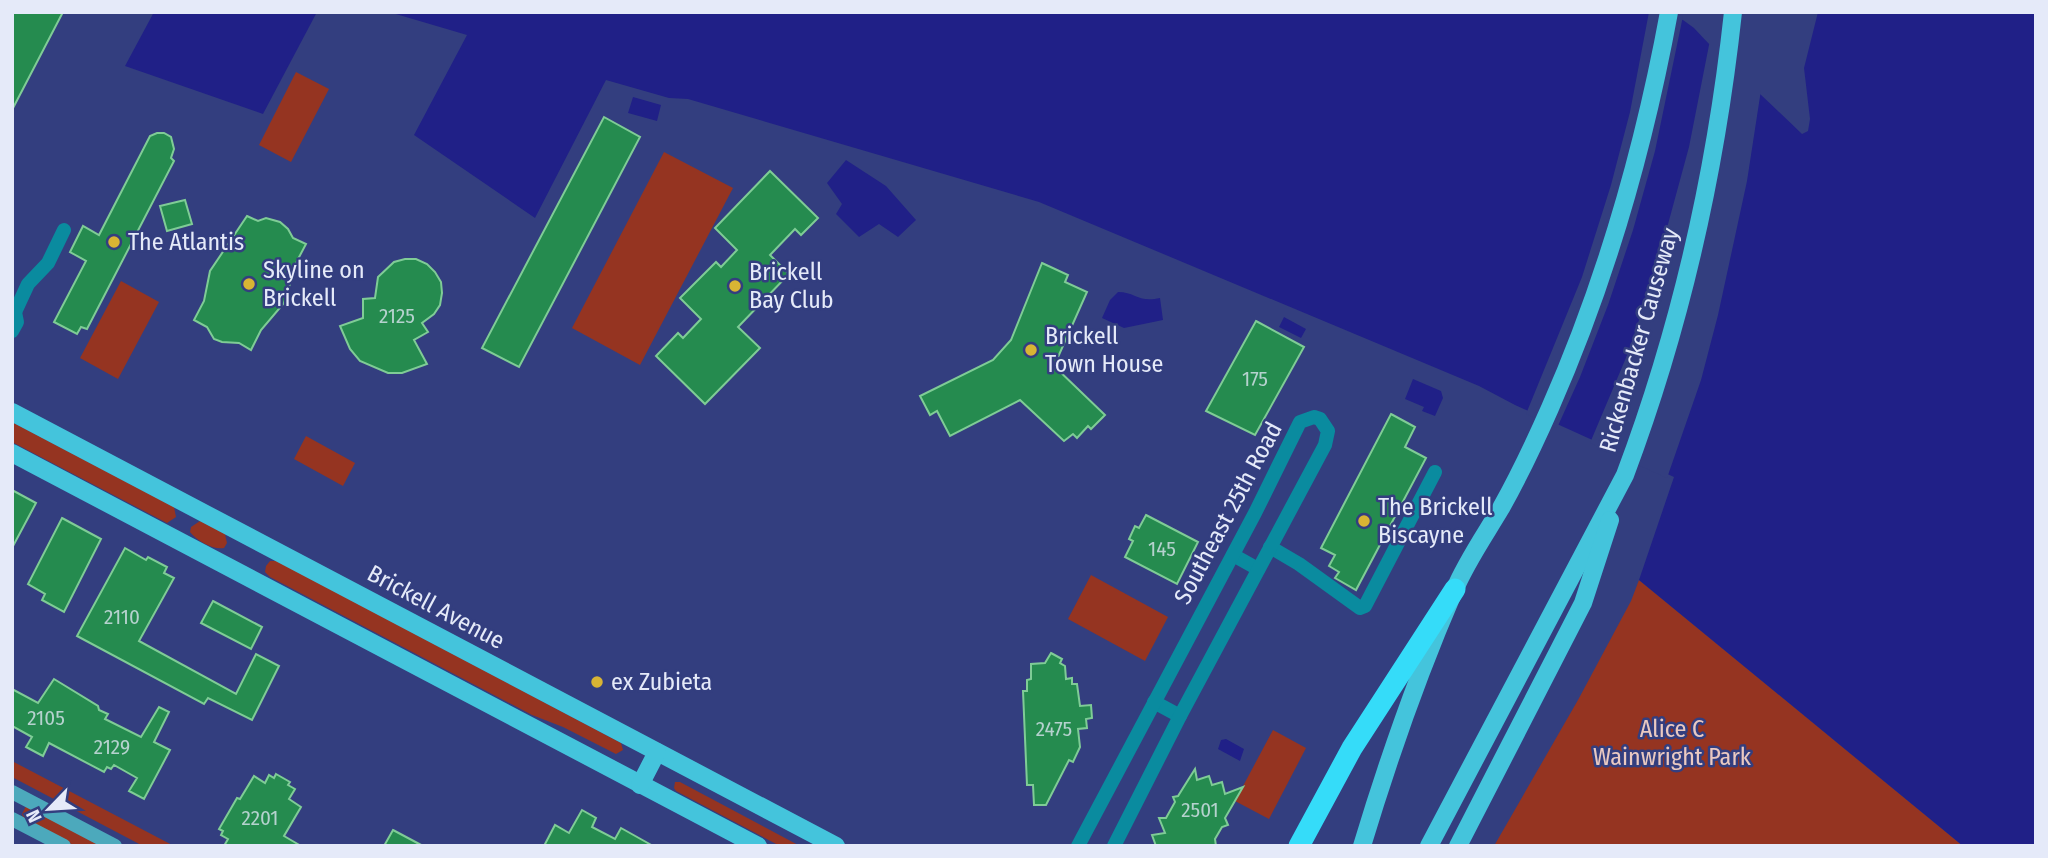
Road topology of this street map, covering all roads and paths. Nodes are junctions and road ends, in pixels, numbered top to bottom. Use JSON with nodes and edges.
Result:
{"nodes":[{"id":1,"x":1669,"y":12,"type":"edge"},
{"id":2,"x":1733,"y":12,"type":"edge"},
{"id":3,"x":64,"y":230,"type":"dead end"},
{"id":4,"x":14,"y":313,"type":"edge"},
{"id":5,"x":12,"y":331,"type":"edge"},
{"id":6,"x":12,"y":412,"type":"edge"},
{"id":7,"x":12,"y":453,"type":"edge"},
{"id":8,"x":1435,"y":472,"type":"dead end"},
{"id":9,"x":1625,"y":475,"type":"junction"},
{"id":10,"x":1270,"y":547,"type":"junction"},
{"id":11,"x":1233,"y":555,"type":"junction"},
{"id":12,"x":1258,"y":569,"type":"junction"},
{"id":13,"x":1455,"y":589,"type":"junction"},
{"id":14,"x":1154,"y":702,"type":"junction"},
{"id":15,"x":1180,"y":716,"type":"junction"},
{"id":16,"x":657,"y":752,"type":"junction"},
{"id":17,"x":640,"y":785,"type":"junction"},
{"id":18,"x":13,"y":794,"type":"edge"},
{"id":19,"x":12,"y":819,"type":"edge"},
{"id":20,"x":64,"y":846,"type":"edge"},
{"id":21,"x":115,"y":846,"type":"edge"},
{"id":22,"x":758,"y":846,"type":"edge"},
{"id":23,"x":836,"y":846,"type":"edge"},
{"id":24,"x":1078,"y":846,"type":"edge"},
{"id":25,"x":1114,"y":846,"type":"edge"},
{"id":26,"x":1299,"y":846,"type":"edge"},
{"id":27,"x":1362,"y":846,"type":"edge"},
{"id":28,"x":1429,"y":846,"type":"edge"},
{"id":29,"x":1458,"y":846,"type":"edge"}],
"edges":[{"from":1,"to":13,"type":"main road"},
{"from":2,"to":9,"type":"main road","name":"Rickenbacker Causeway"},
{"from":3,"to":4,"type":"street"},
{"from":4,"to":5,"type":"street"},
{"from":6,"to":16,"type":"main road","name":"Brickell Avenue"},
{"from":7,"to":17,"type":"main road"},
{"from":8,"to":10,"type":"street"},
{"from":9,"to":28,"type":"main road","name":"Rickenbacker Causeway"},
{"from":9,"to":29,"type":"main road"},
{"from":10,"to":11,"type":"street","name":"Southeast 25th Road"},
{"from":10,"to":12,"type":"street","name":"Southeast 25th Road"},
{"from":11,"to":12,"type":"street"},
{"from":11,"to":14,"type":"street","name":"Southeast 25th Road"},
{"from":12,"to":15,"type":"street","name":"Southeast 25th Road"},
{"from":13,"to":26,"type":"highway"},
{"from":13,"to":27,"type":"main road"},
{"from":14,"to":15,"type":"street"},
{"from":14,"to":24,"type":"street","name":"Southeast 25th Road"},
{"from":15,"to":25,"type":"street","name":"Southeast 25th Road"},
{"from":16,"to":17,"type":"main road"},
{"from":16,"to":23,"type":"main road","name":"Brickell Avenue"},
{"from":17,"to":22,"type":"main road"},
{"from":18,"to":21,"type":"main road"},
{"from":19,"to":20,"type":"main road"}]}
